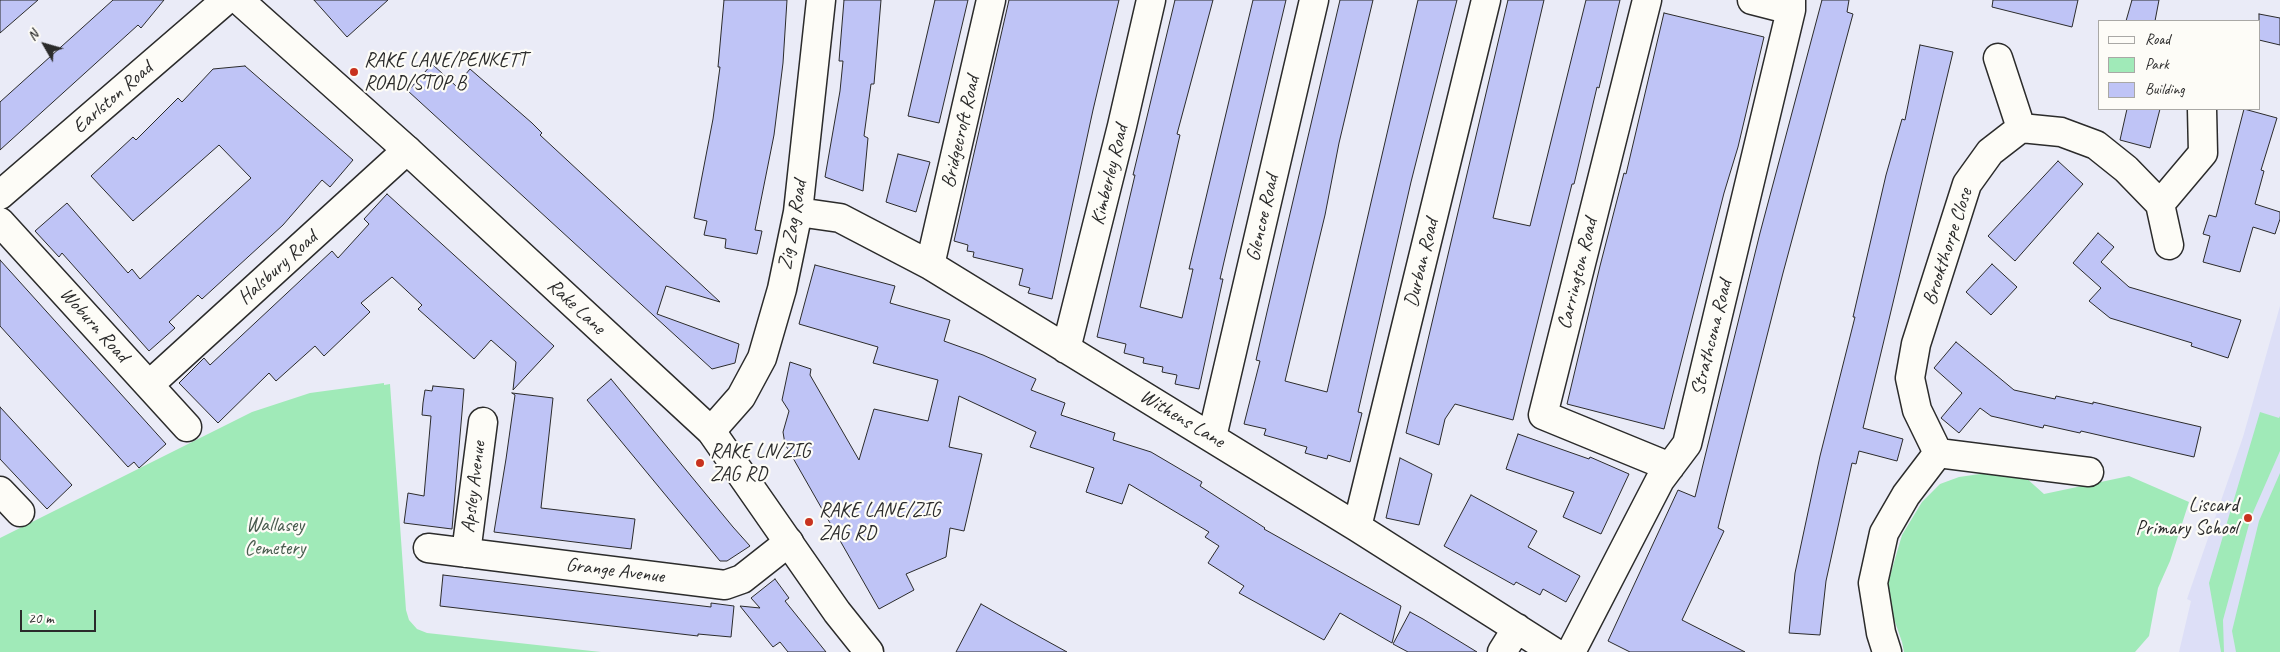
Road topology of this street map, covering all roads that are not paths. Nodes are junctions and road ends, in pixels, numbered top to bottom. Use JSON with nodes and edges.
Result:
{"nodes":[{"id":1,"x":226,"y":0,"type":"edge"},
{"id":2,"x":239,"y":0,"type":"edge"},
{"id":3,"x":821,"y":0,"type":"edge"},
{"id":4,"x":991,"y":0,"type":"edge"},
{"id":5,"x":1151,"y":0,"type":"edge"},
{"id":6,"x":1314,"y":0,"type":"edge"},
{"id":7,"x":1486,"y":0,"type":"edge"},
{"id":8,"x":1647,"y":0,"type":"edge"},
{"id":9,"x":1752,"y":0,"type":"edge"},
{"id":10,"x":1791,"y":5,"type":"edge"},
{"id":11,"x":1998,"y":58,"type":"dead end"},
{"id":12,"x":2202,"y":110,"type":"edge"},
{"id":13,"x":2021,"y":128,"type":"junction"},
{"id":14,"x":407,"y":150,"type":"junction"},
{"id":15,"x":0,"y":196,"type":"edge"},
{"id":16,"x":2160,"y":204,"type":"junction"},
{"id":17,"x":798,"y":212,"type":"junction"},
{"id":18,"x":0,"y":222,"type":"edge"},
{"id":19,"x":2169,"y":245,"type":"dead end"},
{"id":20,"x":930,"y":265,"type":"junction"},
{"id":21,"x":1066,"y":349,"type":"junction"},
{"id":22,"x":149,"y":385,"type":"junction"},
{"id":23,"x":482,"y":422,"type":"dead end"},
{"id":24,"x":187,"y":428,"type":"dead end"},
{"id":25,"x":711,"y":431,"type":"junction"},
{"id":26,"x":1212,"y":437,"type":"junction"},
{"id":27,"x":1938,"y":453,"type":"junction"},
{"id":28,"x":1670,"y":467,"type":"junction"},
{"id":29,"x":2089,"y":472,"type":"dead end"},
{"id":30,"x":0,"y":491,"type":"edge"},
{"id":31,"x":20,"y":512,"type":"dead end"},
{"id":32,"x":1357,"y":526,"type":"junction"},
{"id":33,"x":789,"y":542,"type":"junction"},
{"id":34,"x":428,"y":548,"type":"dead end"},
{"id":35,"x":466,"y":553,"type":"junction"},
{"id":36,"x":1517,"y":628,"type":"junction"},
{"id":37,"x":869,"y":652,"type":"edge"},
{"id":38,"x":1502,"y":652,"type":"edge"},
{"id":39,"x":1554,"y":652,"type":"edge"},
{"id":40,"x":1571,"y":652,"type":"edge"},
{"id":41,"x":1887,"y":652,"type":"edge"}],
"edges":[{"from":1,"to":15,"type":"street","name":"Earlston Road"},
{"from":2,"to":14,"type":"street","name":"Rake Lane"},
{"from":3,"to":17,"type":"street","name":"Zig Zag Road"},
{"from":4,"to":20,"type":"street","name":"Bridgecroft Road"},
{"from":5,"to":21,"type":"street","name":"Kimberley Road"},
{"from":6,"to":26,"type":"street","name":"Glencoe Road"},
{"from":7,"to":32,"type":"street","name":"Durban Road"},
{"from":8,"to":28,"type":"street","name":"Carrington Road"},
{"from":9,"to":10,"type":"street"},
{"from":10,"to":28,"type":"street","name":"Strathcona Road"},
{"from":11,"to":13,"type":"street"},
{"from":12,"to":16,"type":"street"},
{"from":13,"to":16,"type":"street"},
{"from":13,"to":27,"type":"street","name":"Brookthorpe Close"},
{"from":14,"to":22,"type":"street","name":"Halsbury Road"},
{"from":14,"to":25,"type":"street","name":"Rake Lane"},
{"from":16,"to":19,"type":"street"},
{"from":17,"to":20,"type":"street","name":"Withens Lane"},
{"from":17,"to":25,"type":"street","name":"Zig Zag Road"},
{"from":18,"to":22,"type":"street","name":"Woburn Road"},
{"from":20,"to":21,"type":"street","name":"Withens Lane"},
{"from":21,"to":26,"type":"street","name":"Withens Lane"},
{"from":22,"to":24,"type":"street","name":"Woburn Road"},
{"from":23,"to":35,"type":"street","name":"Apsley Avenue"},
{"from":25,"to":33,"type":"street","name":"Rake Lane"},
{"from":26,"to":32,"type":"street","name":"Withens Lane"},
{"from":27,"to":29,"type":"street"},
{"from":27,"to":41,"type":"street"},
{"from":28,"to":40,"type":"street","name":"Strathcona Road"},
{"from":30,"to":31,"type":"street"},
{"from":32,"to":36,"type":"street","name":"Withens Lane"},
{"from":33,"to":35,"type":"street","name":"Grange Avenue"},
{"from":33,"to":37,"type":"street","name":"Rake Lane"},
{"from":34,"to":35,"type":"street","name":"Grange Avenue"},
{"from":36,"to":38,"type":"street"},
{"from":36,"to":39,"type":"street","name":"Withens Lane"}]}
